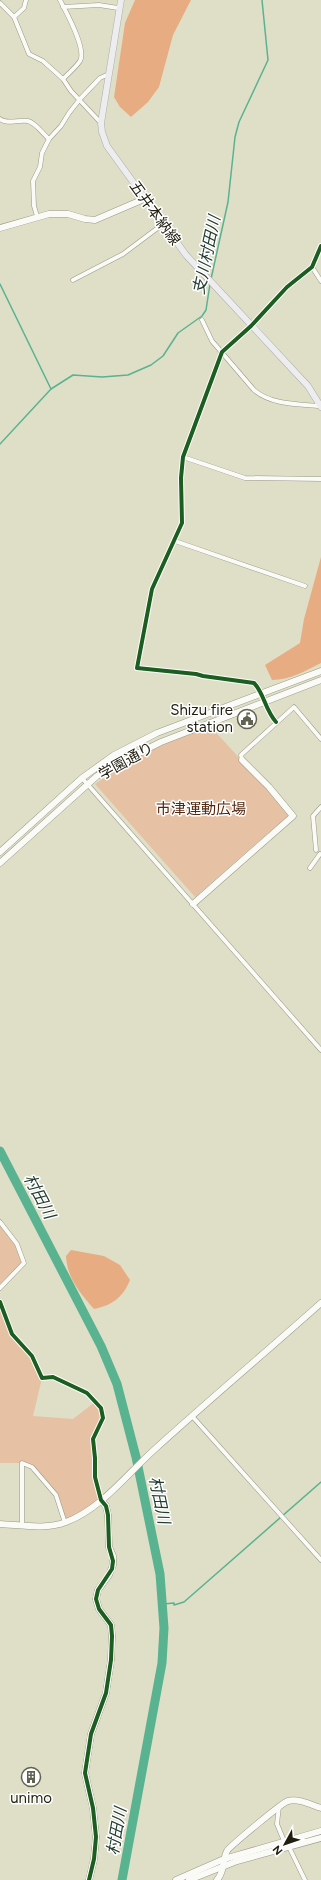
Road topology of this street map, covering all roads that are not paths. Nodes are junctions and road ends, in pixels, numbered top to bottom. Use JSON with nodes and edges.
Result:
{"nodes":[{"id":1,"x":26,"y":0,"type":"edge"},
{"id":2,"x":60,"y":0,"type":"edge"},
{"id":3,"x":120,"y":0,"type":"edge"},
{"id":4,"x":0,"y":3,"type":"edge"},
{"id":5,"x":63,"y":7,"type":"junction"},
{"id":6,"x":118,"y":8,"type":"junction"},
{"id":7,"x":14,"y":17,"type":"junction"},
{"id":8,"x":109,"y":74,"type":"junction"},
{"id":9,"x":63,"y":79,"type":"junction"},
{"id":10,"x":80,"y":99,"type":"junction"},
{"id":11,"x":0,"y":119,"type":"edge"},
{"id":12,"x":102,"y":123,"type":"junction"},
{"id":13,"x":49,"y":139,"type":"junction"},
{"id":14,"x":144,"y":199,"type":"junction"},
{"id":15,"x":37,"y":216,"type":"junction"},
{"id":16,"x":163,"y":224,"type":"junction"},
{"id":17,"x":0,"y":228,"type":"edge"},
{"id":18,"x":321,"y":246,"type":"edge"},
{"id":19,"x":312,"y":267,"type":"junction"},
{"id":20,"x":72,"y":280,"type":"dead end"},
{"id":21,"x":321,"y":281,"type":"edge"},
{"id":22,"x":202,"y":320,"type":"dead end"},
{"id":23,"x":251,"y":326,"type":"junction"},
{"id":24,"x":222,"y":352,"type":"junction"},
{"id":25,"x":321,"y":406,"type":"edge"},
{"id":26,"x":184,"y":457,"type":"junction"},
{"id":27,"x":321,"y":479,"type":"edge"},
{"id":28,"x":175,"y":541,"type":"junction"},
{"id":29,"x":305,"y":586,"type":"dead end"},
{"id":30,"x":321,"y":671,"type":"edge"},
{"id":31,"x":321,"y":680,"type":"edge"},
{"id":32,"x":260,"y":694,"type":"junction"},
{"id":33,"x":263,"y":702,"type":"junction"},
{"id":34,"x":222,"y":708,"type":"junction"},
{"id":35,"x":225,"y":717,"type":"junction"},
{"id":36,"x":276,"y":722,"type":"junction"},
{"id":37,"x":321,"y":739,"type":"edge"},
{"id":38,"x":242,"y":760,"type":"joint"},
{"id":39,"x":82,"y":778,"type":"junction"},
{"id":40,"x":88,"y":784,"type":"junction"},
{"id":41,"x":321,"y":807,"type":"edge"},
{"id":42,"x":316,"y":850,"type":"dead end"},
{"id":43,"x":0,"y":852,"type":"edge"},
{"id":44,"x":320,"y":854,"type":"edge"},
{"id":45,"x":0,"y":863,"type":"edge"},
{"id":46,"x":310,"y":868,"type":"dead end"},
{"id":47,"x":193,"y":904,"type":"junction"},
{"id":48,"x":321,"y":1050,"type":"edge"},
{"id":49,"x":0,"y":1222,"type":"edge"},
{"id":50,"x":0,"y":1288,"type":"edge"},
{"id":51,"x":0,"y":1302,"type":"edge"},
{"id":52,"x":321,"y":1303,"type":"edge"},
{"id":53,"x":192,"y":1416,"type":"junction"},
{"id":54,"x":101,"y":1500,"type":"junction"},
{"id":55,"x":65,"y":1523,"type":"junction"},
{"id":56,"x":0,"y":1524,"type":"edge"},
{"id":57,"x":22,"y":1525,"type":"junction"},
{"id":58,"x":321,"y":1560,"type":"edge"},
{"id":59,"x":279,"y":1806,"type":"junction"},
{"id":60,"x":321,"y":1808,"type":"edge"},
{"id":61,"x":321,"y":1831,"type":"edge"},
{"id":62,"x":321,"y":1838,"type":"edge"},
{"id":63,"x":284,"y":1842,"type":"junction"},
{"id":64,"x":289,"y":1847,"type":"junction"},
{"id":65,"x":224,"y":1862,"type":"junction"},
{"id":66,"x":89,"y":1880,"type":"edge"},
{"id":67,"x":176,"y":1880,"type":"edge"},
{"id":68,"x":189,"y":1880,"type":"edge"},
{"id":69,"x":217,"y":1880,"type":"edge"},
{"id":70,"x":305,"y":1880,"type":"edge"}],
"edges":[{"from":1,"to":7,"type":"street"},
{"from":2,"to":5,"type":"street"},
{"from":3,"to":6,"type":"main road","name":"五井本納線"},
{"from":4,"to":7,"type":"street"},
{"from":5,"to":6,"type":"street"},
{"from":5,"to":9,"type":"street"},
{"from":6,"to":8,"type":"main road","name":"五井本納線"},
{"from":7,"to":9,"type":"street"},
{"from":8,"to":10,"type":"street"},
{"from":8,"to":12,"type":"main road","name":"五井本納線"},
{"from":9,"to":10,"type":"street"},
{"from":10,"to":12,"type":"street"},
{"from":10,"to":13,"type":"street"},
{"from":11,"to":13,"type":"street"},
{"from":12,"to":14,"type":"main road","name":"五井本納線"},
{"from":13,"to":15,"type":"street"},
{"from":14,"to":15,"type":"street"},
{"from":14,"to":16,"type":"main road","name":"五井本納線"},
{"from":15,"to":17,"type":"street"},
{"from":16,"to":20,"type":"street"},
{"from":16,"to":23,"type":"main road","name":"五井本納線"},
{"from":18,"to":19,"type":"street"},
{"from":19,"to":21,"type":"street"},
{"from":19,"to":23,"type":"street"},
{"from":22,"to":24,"type":"street"},
{"from":23,"to":24,"type":"street"},
{"from":23,"to":25,"type":"main road","name":"五井本納線"},
{"from":24,"to":25,"type":"street"},
{"from":24,"to":26,"type":"street"},
{"from":26,"to":27,"type":"street"},
{"from":26,"to":28,"type":"street"},
{"from":28,"to":29,"type":"street"},
{"from":28,"to":32,"type":"street"},
{"from":30,"to":32,"type":"street"},
{"from":31,"to":33,"type":"street","name":"学園通り"},
{"from":32,"to":33,"type":"street"},
{"from":32,"to":34,"type":"street"},
{"from":33,"to":35,"type":"street","name":"学園通り"},
{"from":33,"to":36,"type":"street"},
{"from":34,"to":35,"type":"street"},
{"from":34,"to":39,"type":"street"},
{"from":35,"to":40,"type":"street","name":"学園通り"},
{"from":36,"to":37,"type":"street"},
{"from":36,"to":38,"type":"street"},
{"from":38,"to":47,"type":"street"},
{"from":39,"to":40,"type":"street"},
{"from":39,"to":43,"type":"street"},
{"from":40,"to":45,"type":"street","name":"学園通り"},
{"from":40,"to":47,"type":"street"},
{"from":41,"to":42,"type":"street"},
{"from":44,"to":46,"type":"street"},
{"from":47,"to":48,"type":"street"},
{"from":49,"to":50,"type":"street"},
{"from":51,"to":54,"type":"street"},
{"from":52,"to":53,"type":"street"},
{"from":53,"to":54,"type":"street"},
{"from":53,"to":58,"type":"street"},
{"from":54,"to":55,"type":"street"},
{"from":54,"to":66,"type":"street"},
{"from":55,"to":57,"type":"street"},
{"from":55,"to":57,"type":"street"},
{"from":56,"to":57,"type":"street"},
{"from":59,"to":60,"type":"street"},
{"from":59,"to":63,"type":"street"},
{"from":59,"to":65,"type":"street"},
{"from":61,"to":63,"type":"street"},
{"from":62,"to":64,"type":"street"},
{"from":63,"to":65,"type":"street"},
{"from":64,"to":65,"type":"street"},
{"from":64,"to":70,"type":"street"},
{"from":65,"to":67,"type":"street"},
{"from":65,"to":68,"type":"street"},
{"from":65,"to":69,"type":"street"}]}
